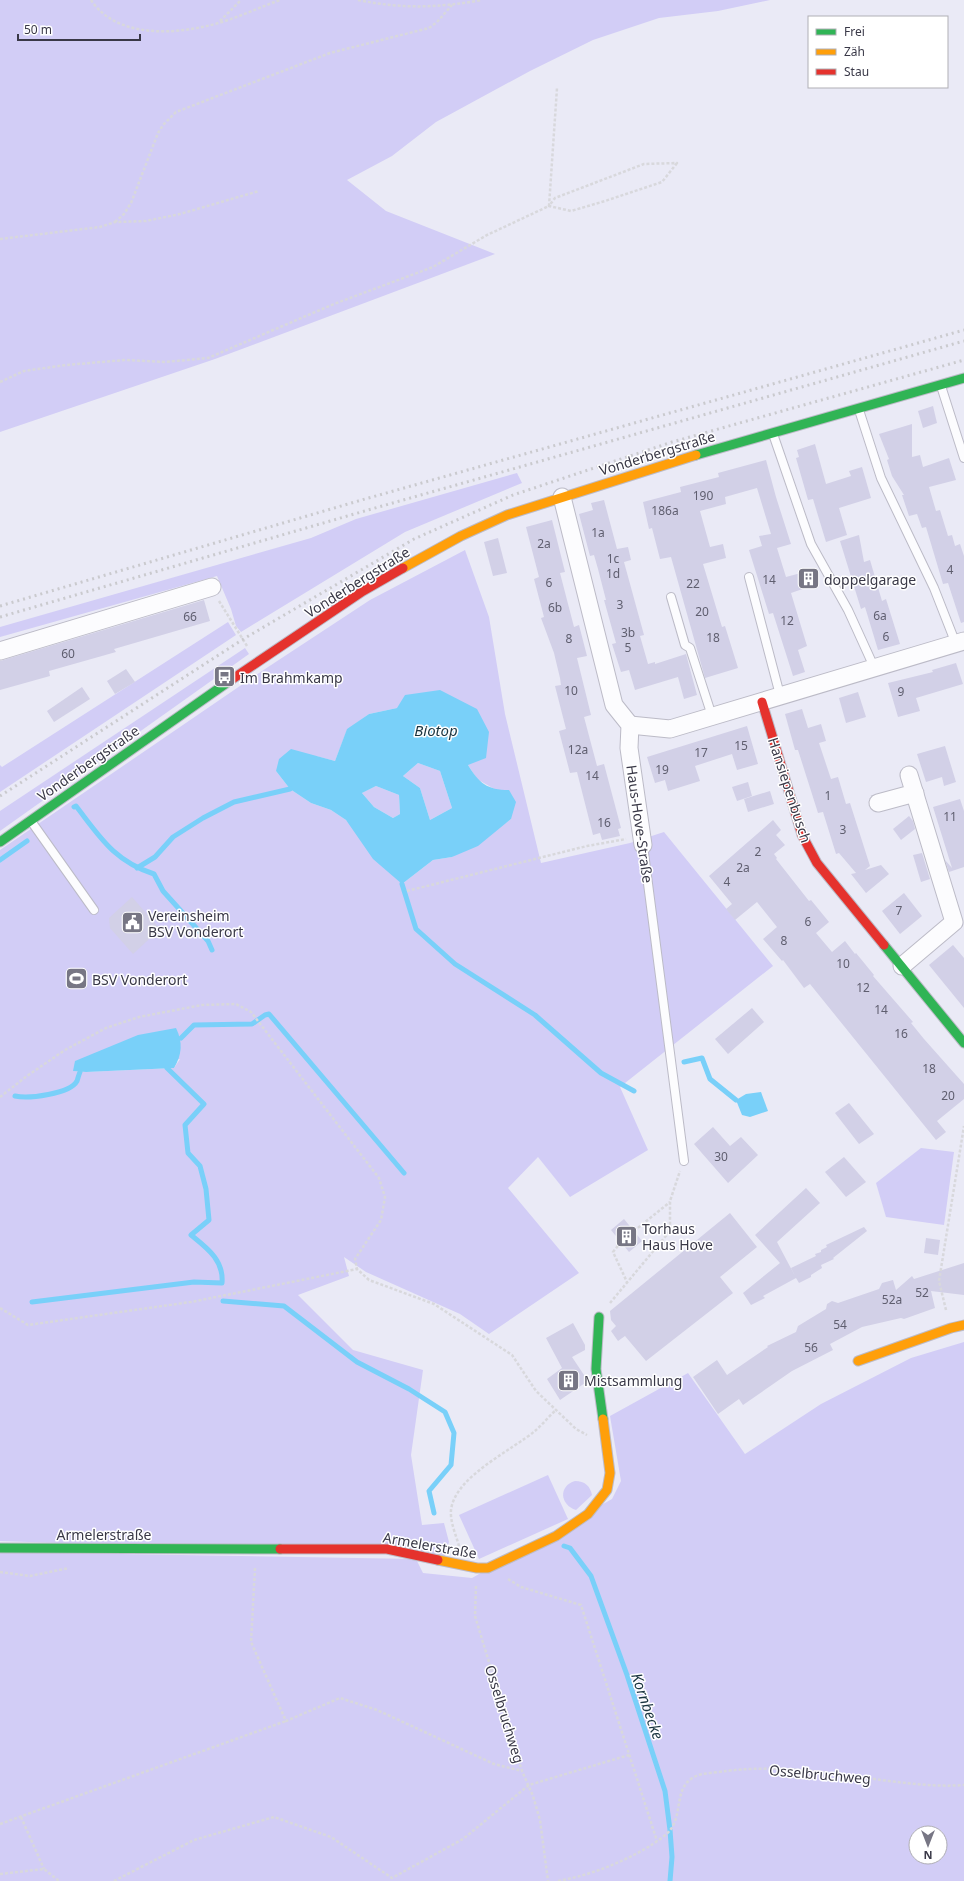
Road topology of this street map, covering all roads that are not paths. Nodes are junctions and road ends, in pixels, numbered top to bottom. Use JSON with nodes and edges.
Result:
{"nodes":[{"id":1,"x":964,"y":378,"type":"edge"},
{"id":2,"x":940,"y":385,"type":"junction"},
{"id":3,"x":858,"y":409,"type":"junction"},
{"id":4,"x":773,"y":434,"type":"junction"},
{"id":5,"x":964,"y":458,"type":"edge"},
{"id":6,"x":562,"y":497,"type":"junction"},
{"id":7,"x":749,"y":577,"type":"dead end"},
{"id":8,"x":212,"y":587,"type":"road end"},
{"id":9,"x":671,"y":598,"type":"dead end"},
{"id":10,"x":960,"y":642,"type":"edge"},
{"id":11,"x":0,"y":651,"type":"edge"},
{"id":12,"x":874,"y":667,"type":"junction"},
{"id":13,"x":780,"y":695,"type":"junction"},
{"id":14,"x":762,"y":702,"type":"junction"},
{"id":15,"x":712,"y":716,"type":"junction"},
{"id":16,"x":630,"y":725,"type":"junction"},
{"id":17,"x":909,"y":775,"type":"dead end"},
{"id":18,"x":915,"y":793,"type":"junction"},
{"id":19,"x":878,"y":803,"type":"dead end"},
{"id":20,"x":30,"y":821,"type":"junction"},
{"id":21,"x":643,"y":840,"type":"joint"},
{"id":22,"x":0,"y":842,"type":"edge"},
{"id":23,"x":94,"y":910,"type":"dead end"},
{"id":24,"x":902,"y":966,"type":"junction"},
{"id":25,"x":964,"y":1043,"type":"edge"},
{"id":26,"x":684,"y":1161,"type":"road end"},
{"id":27,"x":599,"y":1317,"type":"road end"},
{"id":28,"x":964,"y":1325,"type":"edge"},
{"id":29,"x":858,"y":1361,"type":"dead end"},
{"id":30,"x":0,"y":1548,"type":"edge"}],
"edges":[{"from":1,"to":2,"type":"street","name":"Vonderbergstraße"},
{"from":2,"to":3,"type":"street","name":"Vonderbergstraße"},
{"from":2,"to":5,"type":"lane"},
{"from":3,"to":4,"type":"street","name":"Vonderbergstraße"},
{"from":3,"to":10,"type":"lane"},
{"from":4,"to":6,"type":"street","name":"Vonderbergstraße"},
{"from":4,"to":12,"type":"lane"},
{"from":6,"to":16,"type":"street"},
{"from":6,"to":20,"type":"street","name":"Vonderbergstraße"},
{"from":7,"to":13,"type":"lane"},
{"from":8,"to":11,"type":"street"},
{"from":9,"to":15,"type":"lane"},
{"from":10,"to":12,"type":"street"},
{"from":12,"to":13,"type":"street"},
{"from":13,"to":14,"type":"street"},
{"from":14,"to":15,"type":"street"},
{"from":14,"to":24,"type":"street","name":"Hansiepenbusch"},
{"from":15,"to":16,"type":"street"},
{"from":16,"to":21,"type":"street","name":"Haus-Hove-Straße"},
{"from":17,"to":18,"type":"street"},
{"from":18,"to":19,"type":"street"},
{"from":18,"to":24,"type":"street"},
{"from":20,"to":22,"type":"street","name":"Vonderbergstraße"},
{"from":20,"to":23,"type":"lane"},
{"from":21,"to":26,"type":"lane","name":"Haus-Hove-Straße"},
{"from":24,"to":25,"type":"street","name":"Hansiepenbusch"},
{"from":27,"to":30,"type":"street","name":"Armelerstraße"},
{"from":28,"to":29,"type":"street"}]}
